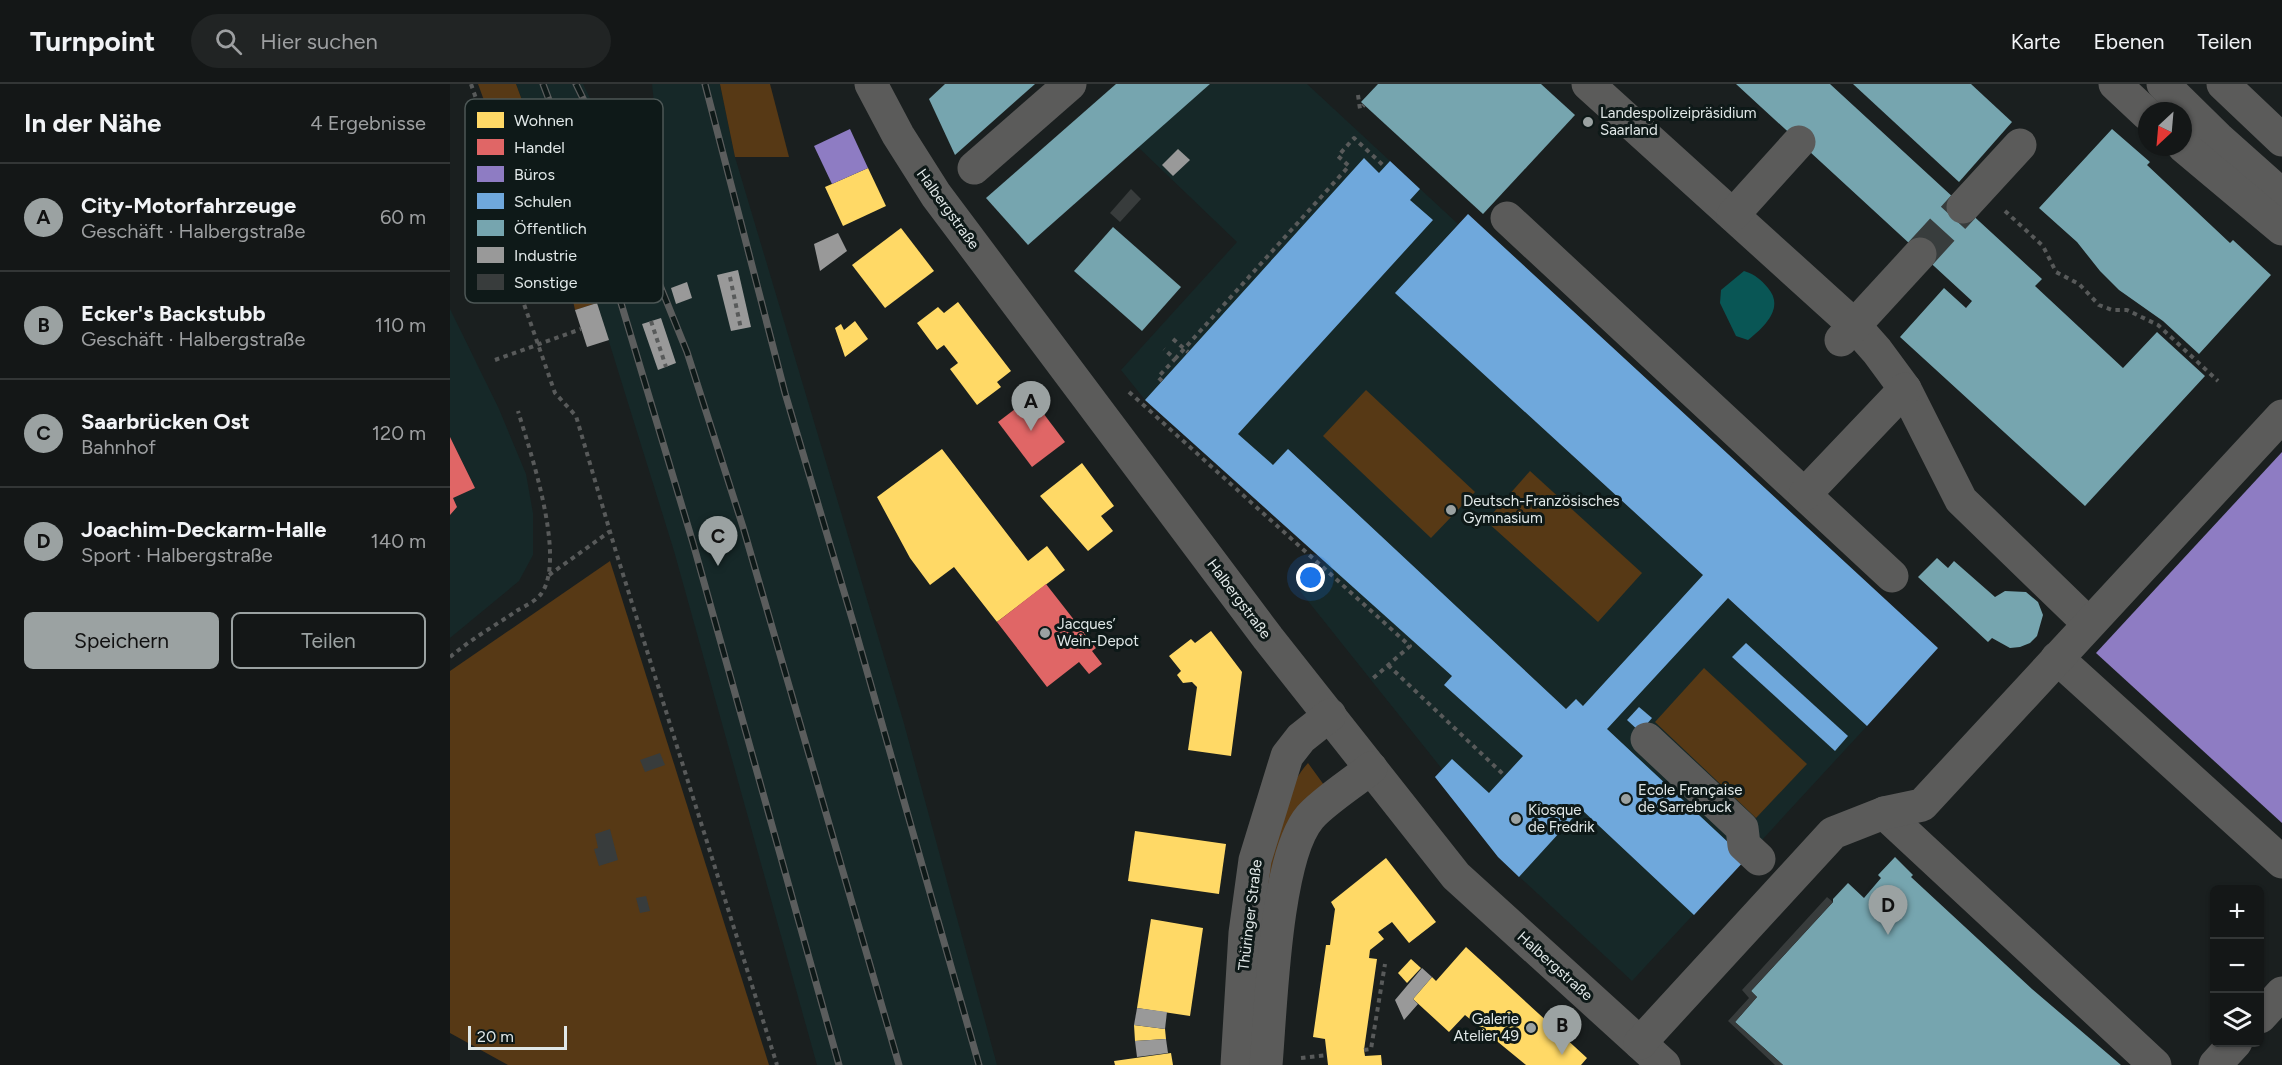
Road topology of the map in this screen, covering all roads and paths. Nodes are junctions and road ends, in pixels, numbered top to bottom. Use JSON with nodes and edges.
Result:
{"nodes":[{"id":1,"x":471,"y":84,"type":"edge"},
{"id":2,"x":871,"y":84,"type":"edge"},
{"id":3,"x":1070,"y":84,"type":"edge"},
{"id":4,"x":1588,"y":84,"type":"edge"},
{"id":5,"x":2115,"y":84,"type":"edge"},
{"id":6,"x":2163,"y":84,"type":"edge"},
{"id":7,"x":2187,"y":84,"type":"edge"},
{"id":8,"x":2223,"y":84,"type":"edge"},
{"id":9,"x":1358,"y":95,"type":"dead end"},
{"id":10,"x":476,"y":99,"type":"edge"},
{"id":11,"x":1364,"y":105,"type":"dead end"},
{"id":12,"x":2138,"y":106,"type":"edge"},
{"id":13,"x":2282,"y":140,"type":"edge"},
{"id":14,"x":1799,"y":142,"type":"dead end"},
{"id":15,"x":2020,"y":145,"type":"dead end"},
{"id":16,"x":2192,"y":154,"type":"edge"},
{"id":17,"x":1385,"y":167,"type":"dead end"},
{"id":18,"x":974,"y":168,"type":"dead end"},
{"id":19,"x":2282,"y":172,"type":"edge"},
{"id":20,"x":2282,"y":195,"type":"edge"},
{"id":21,"x":1972,"y":198,"type":"joint"},
{"id":22,"x":1733,"y":215,"type":"junction"},
{"id":23,"x":1507,"y":218,"type":"dead end"},
{"id":24,"x":2282,"y":229,"type":"edge"},
{"id":25,"x":1920,"y":254,"type":"tunnel mouth"},
{"id":26,"x":730,"y":277,"type":"dead end"},
{"id":27,"x":524,"y":303,"type":"edge"},
{"id":28,"x":651,"y":321,"type":"dead end"},
{"id":29,"x":581,"y":329,"type":"dead end"},
{"id":30,"x":741,"y":329,"type":"dead end"},
{"id":31,"x":1847,"y":333,"type":"junction"},
{"id":32,"x":1173,"y":339,"type":"dead end"},
{"id":33,"x":538,"y":344,"type":"junction"},
{"id":34,"x":1164,"y":349,"type":"dead end"},
{"id":35,"x":1186,"y":351,"type":"junction"},
{"id":36,"x":1175,"y":359,"type":"junction"},
{"id":37,"x":495,"y":360,"type":"dead end"},
{"id":38,"x":666,"y":367,"type":"dead end"},
{"id":39,"x":1162,"y":381,"type":"dead end"},
{"id":40,"x":2218,"y":381,"type":"dead end"},
{"id":41,"x":1905,"y":389,"type":"junction"},
{"id":42,"x":1126,"y":390,"type":"dead end"},
{"id":43,"x":518,"y":411,"type":"dead end"},
{"id":44,"x":2282,"y":416,"type":"edge"},
{"id":45,"x":1805,"y":494,"type":"junction"},
{"id":46,"x":609,"y":532,"type":"junction"},
{"id":47,"x":549,"y":575,"type":"junction"},
{"id":48,"x":1892,"y":576,"type":"dead end"},
{"id":49,"x":2089,"y":624,"type":"junction"},
{"id":50,"x":450,"y":657,"type":"edge"},
{"id":51,"x":2057,"y":658,"type":"junction"},
{"id":52,"x":1388,"y":665,"type":"junction"},
{"id":53,"x":1370,"y":681,"type":"dead end"},
{"id":54,"x":1330,"y":715,"type":"junction"},
{"id":55,"x":1647,"y":739,"type":"dead end"},
{"id":56,"x":1371,"y":768,"type":"junction"},
{"id":57,"x":1505,"y":776,"type":"dead end"},
{"id":58,"x":1884,"y":813,"type":"junction"},
{"id":59,"x":1759,"y":859,"type":"dead end"},
{"id":60,"x":2282,"y":862,"type":"edge"},
{"id":61,"x":1385,"y":964,"type":"dead end"},
{"id":62,"x":2282,"y":993,"type":"edge"},
{"id":63,"x":2264,"y":1012,"type":"edge"},
{"id":64,"x":1640,"y":1042,"type":"junction"},
{"id":65,"x":2231,"y":1047,"type":"edge"},
{"id":66,"x":1364,"y":1050,"type":"dead end"},
{"id":67,"x":1327,"y":1055,"type":"dead end"},
{"id":68,"x":1303,"y":1057,"type":"dead end"},
{"id":69,"x":777,"y":1065,"type":"edge"},
{"id":70,"x":1237,"y":1065,"type":"edge"},
{"id":71,"x":1266,"y":1065,"type":"edge"},
{"id":72,"x":1664,"y":1065,"type":"edge"},
{"id":73,"x":2155,"y":1065,"type":"edge"},
{"id":74,"x":2215,"y":1065,"type":"edge"}],
"edges":[{"from":1,"to":10,"type":"path"},
{"from":2,"to":54,"type":"street","name":"Halbergstraße"},
{"from":3,"to":18,"type":"street"},
{"from":4,"to":22,"type":"street"},
{"from":5,"to":12,"type":"street"},
{"from":6,"to":20,"type":"street"},
{"from":7,"to":19,"type":"street"},
{"from":8,"to":13,"type":"street"},
{"from":9,"to":11,"type":"path"},
{"from":14,"to":22,"type":"street"},
{"from":15,"to":21,"type":"street"},
{"from":16,"to":24,"type":"street"},
{"from":17,"to":35,"type":"path"},
{"from":21,"to":40,"type":"path"},
{"from":22,"to":31,"type":"street"},
{"from":23,"to":45,"type":"street"},
{"from":25,"to":31,"type":"street"},
{"from":26,"to":30,"type":"path"},
{"from":27,"to":33,"type":"path"},
{"from":28,"to":38,"type":"path"},
{"from":29,"to":33,"type":"path"},
{"from":31,"to":41,"type":"street"},
{"from":32,"to":35,"type":"path"},
{"from":33,"to":37,"type":"path"},
{"from":33,"to":46,"type":"path"},
{"from":34,"to":36,"type":"path"},
{"from":35,"to":36,"type":"path"},
{"from":36,"to":39,"type":"path"},
{"from":41,"to":45,"type":"street"},
{"from":41,"to":49,"type":"street"},
{"from":42,"to":52,"type":"path"},
{"from":43,"to":47,"type":"path"},
{"from":44,"to":49,"type":"street"},
{"from":45,"to":48,"type":"street"},
{"from":46,"to":47,"type":"path"},
{"from":46,"to":69,"type":"path"},
{"from":47,"to":50,"type":"path"},
{"from":49,"to":51,"type":"street"},
{"from":51,"to":58,"type":"street"},
{"from":51,"to":60,"type":"street"},
{"from":52,"to":53,"type":"path"},
{"from":52,"to":57,"type":"path"},
{"from":54,"to":56,"type":"street","name":"Halbergstraße"},
{"from":54,"to":70,"type":"street","name":"Thüringer Straße"},
{"from":55,"to":59,"type":"street"},
{"from":56,"to":64,"type":"street","name":"Halbergstraße"},
{"from":56,"to":71,"type":"street","name":"Thüringer Straße"},
{"from":58,"to":64,"type":"street"},
{"from":58,"to":73,"type":"street"},
{"from":61,"to":66,"type":"path"},
{"from":62,"to":63,"type":"street"},
{"from":64,"to":72,"type":"street","name":"Halbergstraße"},
{"from":65,"to":74,"type":"street"},
{"from":67,"to":68,"type":"path"}]}
